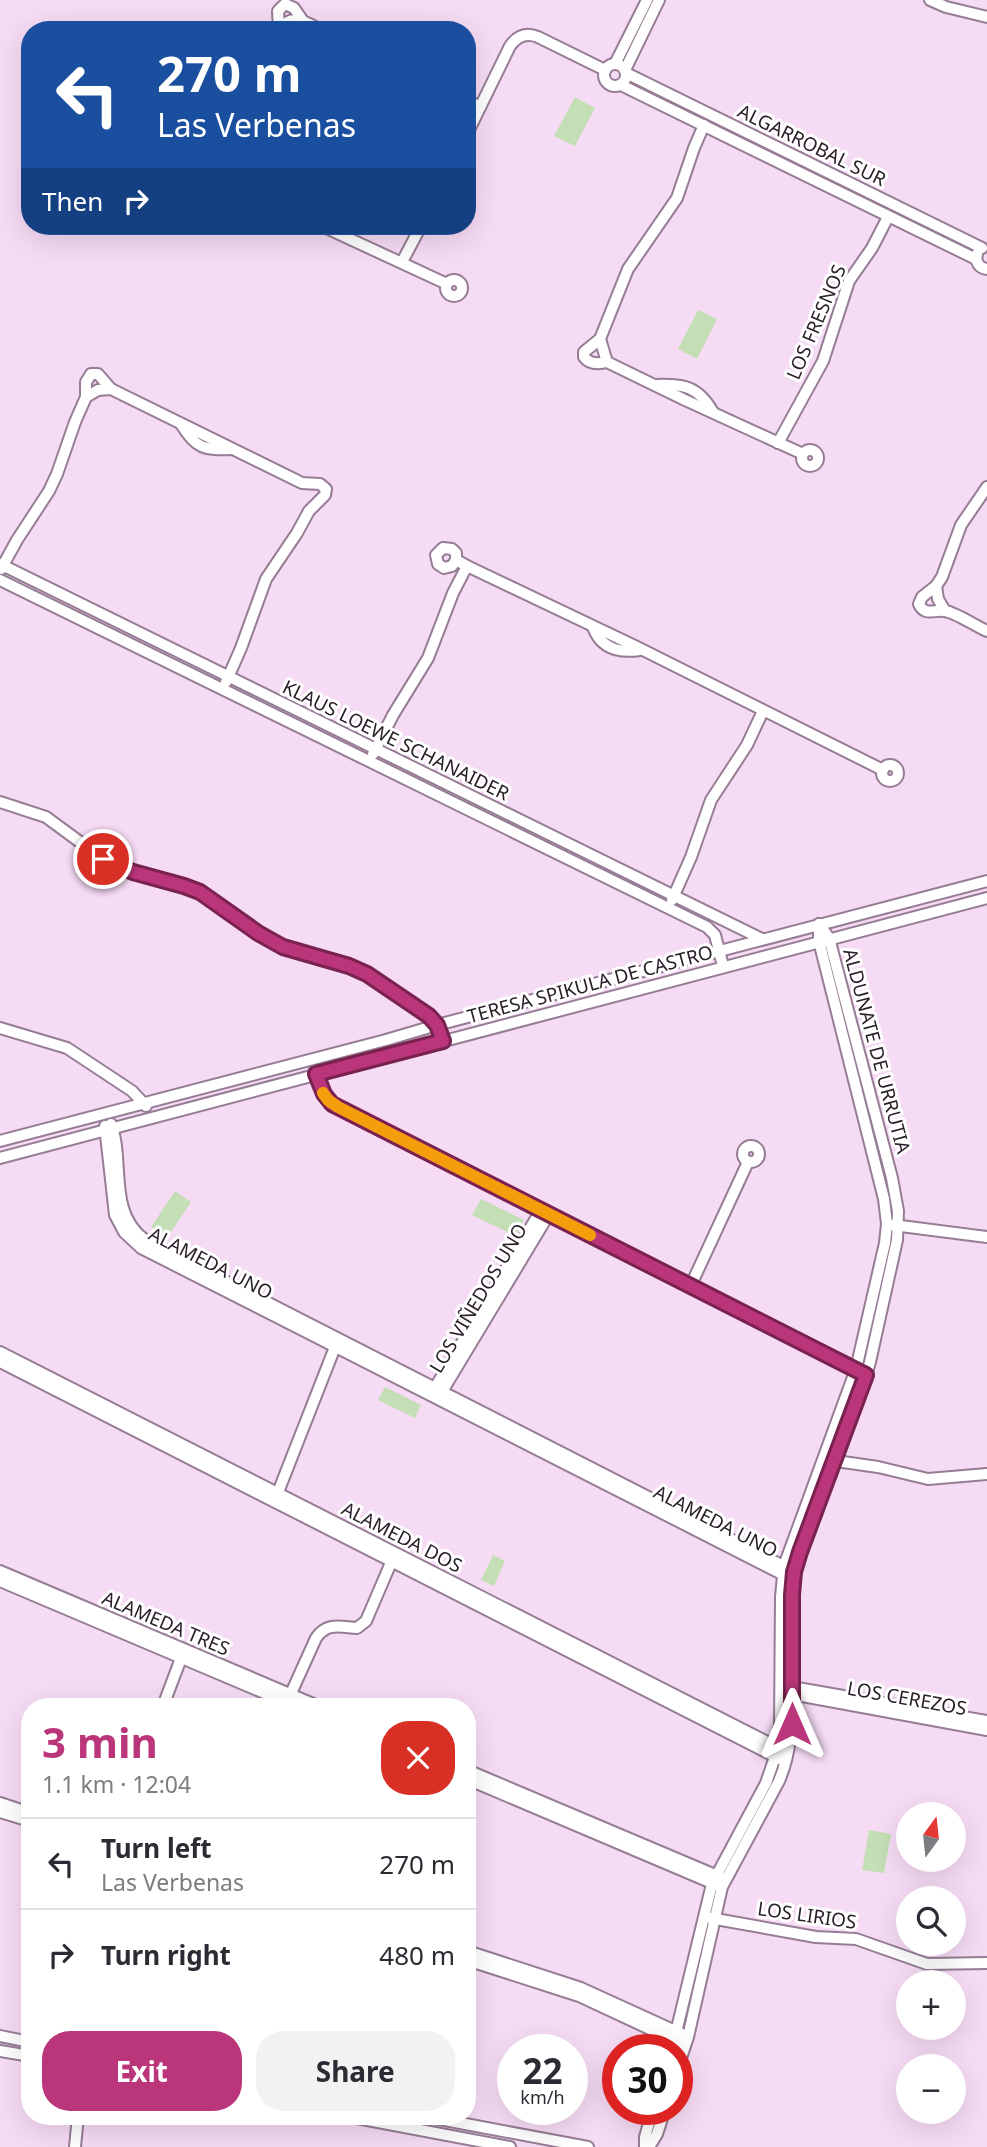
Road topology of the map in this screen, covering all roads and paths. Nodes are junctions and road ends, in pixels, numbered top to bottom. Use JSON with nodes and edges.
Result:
{"nodes":[{"id":1,"x":647,"y":0,"type":"edge"},
{"id":2,"x":659,"y":0,"type":"edge"},
{"id":3,"x":930,"y":0,"type":"edge"},
{"id":4,"x":987,"y":17,"type":"edge"},
{"id":5,"x":279,"y":21,"type":"edge"},
{"id":6,"x":288,"y":21,"type":"edge"},
{"id":7,"x":303,"y":21,"type":"joint"},
{"id":8,"x":618,"y":69,"type":"junction"},
{"id":9,"x":621,"y":85,"type":"junction"},
{"id":10,"x":476,"y":105,"type":"edge"},
{"id":11,"x":480,"y":107,"type":"junction"},
{"id":12,"x":476,"y":115,"type":"edge"},
{"id":13,"x":704,"y":125,"type":"junction"},
{"id":14,"x":888,"y":217,"type":"junction"},
{"id":15,"x":345,"y":235,"type":"edge"},
{"id":16,"x":416,"y":235,"type":"edge"},
{"id":17,"x":984,"y":247,"type":"edge"},
{"id":18,"x":976,"y":259,"type":"junction"},
{"id":19,"x":402,"y":262,"type":"junction"},
{"id":20,"x":987,"y":269,"type":"edge"},
{"id":21,"x":446,"y":284,"type":"dead end"},
{"id":22,"x":600,"y":339,"type":"junction"},
{"id":23,"x":607,"y":362,"type":"junction"},
{"id":24,"x":111,"y":389,"type":"junction"},
{"id":25,"x":86,"y":397,"type":"junction"},
{"id":26,"x":778,"y":443,"type":"junction"},
{"id":27,"x":803,"y":454,"type":"dead end"},
{"id":28,"x":302,"y":483,"type":"junction"},
{"id":29,"x":987,"y":488,"type":"edge"},
{"id":30,"x":309,"y":511,"type":"junction"},
{"id":31,"x":1,"y":567,"type":"edge"},
{"id":32,"x":0,"y":580,"type":"edge"},
{"id":33,"x":936,"y":586,"type":"junction"},
{"id":34,"x":945,"y":611,"type":"junction"},
{"id":35,"x":987,"y":631,"type":"edge"},
{"id":36,"x":228,"y":677,"type":"junction"},
{"id":37,"x":222,"y":689,"type":"junction"},
{"id":38,"x":762,"y":711,"type":"junction"},
{"id":39,"x":375,"y":750,"type":"junction"},
{"id":40,"x":370,"y":761,"type":"junction"},
{"id":41,"x":883,"y":769,"type":"dead end"},
{"id":42,"x":0,"y":802,"type":"edge"},
{"id":43,"x":987,"y":881,"type":"edge"},
{"id":44,"x":674,"y":895,"type":"junction"},
{"id":45,"x":987,"y":898,"type":"edge"},
{"id":46,"x":668,"y":908,"type":"junction"},
{"id":47,"x":819,"y":924,"type":"junction"},
{"id":48,"x":762,"y":939,"type":"junction"},
{"id":49,"x":824,"y":939,"type":"junction"},
{"id":50,"x":719,"y":950,"type":"junction"},
{"id":51,"x":768,"y":955,"type":"junction"},
{"id":52,"x":723,"y":966,"type":"junction"},
{"id":53,"x":437,"y":1025,"type":"junction"},
{"id":54,"x":0,"y":1028,"type":"edge"},
{"id":55,"x":443,"y":1041,"type":"junction"},
{"id":56,"x":312,"y":1060,"type":"junction"},
{"id":57,"x":316,"y":1074,"type":"junction"},
{"id":58,"x":144,"y":1102,"type":"junction"},
{"id":59,"x":106,"y":1113,"type":"junction"},
{"id":60,"x":150,"y":1118,"type":"junction"},
{"id":61,"x":108,"y":1129,"type":"junction"},
{"id":62,"x":0,"y":1141,"type":"edge"},
{"id":63,"x":0,"y":1158,"type":"edge"},
{"id":64,"x":748,"y":1162,"type":"dead end"},
{"id":65,"x":545,"y":1212,"type":"junction"},
{"id":66,"x":893,"y":1222,"type":"junction"},
{"id":67,"x":987,"y":1230,"type":"edge"},
{"id":68,"x":987,"y":1237,"type":"edge"},
{"id":69,"x":691,"y":1285,"type":"junction"},
{"id":70,"x":337,"y":1343,"type":"junction"},
{"id":71,"x":0,"y":1352,"type":"edge"},
{"id":72,"x":0,"y":1362,"type":"edge"},
{"id":73,"x":861,"y":1372,"type":"junction"},
{"id":74,"x":436,"y":1394,"type":"junction"},
{"id":75,"x":828,"y":1460,"type":"junction"},
{"id":76,"x":987,"y":1474,"type":"edge"},
{"id":77,"x":276,"y":1498,"type":"junction"},
{"id":78,"x":393,"y":1558,"type":"junction"},
{"id":79,"x":0,"y":1571,"type":"edge"},
{"id":80,"x":788,"y":1573,"type":"junction"},
{"id":81,"x":0,"y":1581,"type":"edge"},
{"id":82,"x":183,"y":1654,"type":"junction"},
{"id":83,"x":786,"y":1689,"type":"junction"},
{"id":84,"x":166,"y":1698,"type":"edge"},
{"id":85,"x":284,"y":1698,"type":"edge"},
{"id":86,"x":292,"y":1698,"type":"edge"},
{"id":87,"x":987,"y":1721,"type":"edge"},
{"id":88,"x":987,"y":1730,"type":"edge"},
{"id":89,"x":782,"y":1755,"type":"junction"},
{"id":90,"x":476,"y":1774,"type":"edge"},
{"id":91,"x":476,"y":1783,"type":"edge"},
{"id":92,"x":0,"y":1804,"type":"edge"},
{"id":93,"x":21,"y":1810,"type":"edge"},
{"id":94,"x":0,"y":1812,"type":"edge"},
{"id":95,"x":21,"y":1818,"type":"edge"},
{"id":96,"x":719,"y":1882,"type":"junction"},
{"id":97,"x":709,"y":1918,"type":"junction"},
{"id":98,"x":476,"y":1954,"type":"edge"},
{"id":99,"x":476,"y":1963,"type":"edge"},
{"id":100,"x":987,"y":1963,"type":"edge"},
{"id":101,"x":665,"y":2034,"type":"edge"},
{"id":102,"x":668,"y":2034,"type":"edge"},
{"id":103,"x":680,"y":2034,"type":"edge"},
{"id":104,"x":0,"y":2036,"type":"edge"},
{"id":105,"x":21,"y":2040,"type":"edge"},
{"id":106,"x":0,"y":2051,"type":"edge"},
{"id":107,"x":21,"y":2054,"type":"edge"},
{"id":108,"x":77,"y":2125,"type":"edge"},
{"id":109,"x":394,"y":2125,"type":"edge"},
{"id":110,"x":471,"y":2125,"type":"edge"},
{"id":111,"x":648,"y":2125,"type":"edge"},
{"id":112,"x":660,"y":2125,"type":"edge"},
{"id":113,"x":75,"y":2147,"type":"edge"},
{"id":114,"x":510,"y":2147,"type":"edge"},
{"id":115,"x":588,"y":2147,"type":"edge"},
{"id":116,"x":647,"y":2147,"type":"edge"}],
"edges":[{"from":1,"to":8,"type":"street"},
{"from":2,"to":8,"type":"street"},
{"from":3,"to":4,"type":"street"},
{"from":5,"to":7,"type":"street"},
{"from":6,"to":7,"type":"street"},
{"from":8,"to":9,"type":"street"},
{"from":8,"to":9,"type":"street","name":"ALGARROBAL SUR"},
{"from":8,"to":11,"type":"street","name":"ALGARROBAL SUR"},
{"from":8,"to":17,"type":"street","name":"ALGARROBAL SUR"},
{"from":9,"to":13,"type":"street","name":"ALGARROBAL SUR"},
{"from":10,"to":11,"type":"street"},
{"from":11,"to":12,"type":"street"},
{"from":13,"to":14,"type":"street","name":"ALGARROBAL SUR"},
{"from":13,"to":22,"type":"street"},
{"from":14,"to":18,"type":"street","name":"ALGARROBAL SUR"},
{"from":14,"to":26,"type":"street","name":"LOS FRESNOS"},
{"from":15,"to":19,"type":"street"},
{"from":16,"to":19,"type":"street"},
{"from":17,"to":18,"type":"street"},
{"from":18,"to":20,"type":"street","name":"ALGARROBAL SUR"},
{"from":19,"to":21,"type":"street"},
{"from":22,"to":23,"type":"street"},
{"from":22,"to":23,"type":"street"},
{"from":23,"to":26,"type":"street"},
{"from":24,"to":25,"type":"street"},
{"from":24,"to":25,"type":"street"},
{"from":24,"to":28,"type":"street"},
{"from":25,"to":31,"type":"street"},
{"from":26,"to":27,"type":"street"},
{"from":28,"to":30,"type":"street"},
{"from":28,"to":30,"type":"street"},
{"from":29,"to":33,"type":"street"},
{"from":30,"to":36,"type":"street"},
{"from":31,"to":36,"type":"street","name":"KLAUS LOEWE SCHANAIDER"},
{"from":32,"to":37,"type":"street","name":"KLAUS LOEWE SCHANAIDER"},
{"from":33,"to":34,"type":"street"},
{"from":33,"to":34,"type":"street"},
{"from":34,"to":35,"type":"street"},
{"from":36,"to":37,"type":"street"},
{"from":36,"to":39,"type":"street","name":"KLAUS LOEWE SCHANAIDER"},
{"from":37,"to":40,"type":"street","name":"KLAUS LOEWE SCHANAIDER"},
{"from":38,"to":39,"type":"street"},
{"from":38,"to":41,"type":"street"},
{"from":38,"to":44,"type":"street"},
{"from":39,"to":40,"type":"street"},
{"from":39,"to":44,"type":"street","name":"KLAUS LOEWE SCHANAIDER"},
{"from":40,"to":46,"type":"street","name":"KLAUS LOEWE SCHANAIDER"},
{"from":42,"to":53,"type":"street"},
{"from":43,"to":47,"type":"street","name":"TERESA SPIKULA DE CASTRO"},
{"from":44,"to":46,"type":"street"},
{"from":44,"to":48,"type":"street","name":"KLAUS LOEWE SCHANAIDER"},
{"from":45,"to":49,"type":"street","name":"TERESA SPIKULA DE CASTRO"},
{"from":46,"to":50,"type":"street","name":"KLAUS LOEWE SCHANAIDER"},
{"from":47,"to":48,"type":"street","name":"TERESA SPIKULA DE CASTRO"},
{"from":47,"to":49,"type":"street","name":"ALDUNATE DE URRUTIA"},
{"from":48,"to":50,"type":"street","name":"TERESA SPIKULA DE CASTRO"},
{"from":48,"to":51,"type":"street"},
{"from":49,"to":51,"type":"street","name":"TERESA SPIKULA DE CASTRO"},
{"from":49,"to":66,"type":"street","name":"ALDUNATE DE URRUTIA"},
{"from":50,"to":52,"type":"street","name":"KLAUS LOEWE SCHANAIDER"},
{"from":50,"to":53,"type":"street","name":"TERESA SPIKULA DE CASTRO"},
{"from":51,"to":52,"type":"street","name":"TERESA SPIKULA DE CASTRO"},
{"from":52,"to":55,"type":"street","name":"TERESA SPIKULA DE CASTRO"},
{"from":53,"to":55,"type":"street"},
{"from":53,"to":56,"type":"street","name":"TERESA SPIKULA DE CASTRO"},
{"from":54,"to":58,"type":"street"},
{"from":55,"to":57,"type":"street","name":"TERESA SPIKULA DE CASTRO"},
{"from":56,"to":57,"type":"street"},
{"from":56,"to":58,"type":"street","name":"TERESA SPIKULA DE CASTRO"},
{"from":57,"to":60,"type":"street","name":"TERESA SPIKULA DE CASTRO"},
{"from":57,"to":65,"type":"street"},
{"from":58,"to":59,"type":"street","name":"TERESA SPIKULA DE CASTRO"},
{"from":58,"to":60,"type":"street"},
{"from":59,"to":61,"type":"street","name":"ALAMEDA UNO"},
{"from":59,"to":62,"type":"street","name":"TERESA SPIKULA DE CASTRO"},
{"from":60,"to":61,"type":"street","name":"TERESA SPIKULA DE CASTRO"},
{"from":61,"to":63,"type":"street","name":"TERESA SPIKULA DE CASTRO"},
{"from":61,"to":70,"type":"street","name":"ALAMEDA UNO"},
{"from":64,"to":69,"type":"street"},
{"from":65,"to":69,"type":"street"},
{"from":65,"to":74,"type":"street","name":"LOS VIÑEDOS UNO"},
{"from":66,"to":67,"type":"street"},
{"from":66,"to":68,"type":"street"},
{"from":66,"to":73,"type":"street","name":"ALDUNATE DE URRUTIA"},
{"from":69,"to":73,"type":"street"},
{"from":70,"to":74,"type":"street","name":"ALAMEDA UNO"},
{"from":70,"to":77,"type":"street"},
{"from":71,"to":77,"type":"street","name":"ALAMEDA DOS"},
{"from":72,"to":77,"type":"street","name":"ALAMEDA DOS"},
{"from":73,"to":75,"type":"street","name":"ALDUNATE DE URRUTIA"},
{"from":74,"to":80,"type":"street","name":"ALAMEDA UNO"},
{"from":75,"to":76,"type":"street"},
{"from":75,"to":80,"type":"street","name":"ALDUNATE DE URRUTIA"},
{"from":77,"to":78,"type":"street","name":"ALAMEDA DOS"},
{"from":78,"to":86,"type":"street"},
{"from":78,"to":89,"type":"street","name":"ALAMEDA DOS"},
{"from":79,"to":82,"type":"street","name":"ALAMEDA TRES"},
{"from":80,"to":83,"type":"street","name":"ALDUNATE DE URRUTIA"},
{"from":81,"to":82,"type":"street","name":"ALAMEDA TRES"},
{"from":82,"to":84,"type":"street"},
{"from":82,"to":85,"type":"street","name":"ALAMEDA TRES"},
{"from":83,"to":87,"type":"street","name":"LOS CEREZOS"},
{"from":83,"to":88,"type":"street","name":"LOS CEREZOS"},
{"from":83,"to":89,"type":"street","name":"ALDUNATE DE URRUTIA"},
{"from":89,"to":96,"type":"street","name":"ALDUNATE DE URRUTIA"},
{"from":90,"to":96,"type":"street"},
{"from":91,"to":96,"type":"street"},
{"from":92,"to":93,"type":"street"},
{"from":94,"to":95,"type":"street"},
{"from":96,"to":97,"type":"street","name":"ALDUNATE DE URRUTIA"},
{"from":97,"to":100,"type":"street","name":"LOS LIRIOS"},
{"from":97,"to":103,"type":"street","name":"ALDUNATE DE URRUTIA"},
{"from":98,"to":102,"type":"street"},
{"from":99,"to":101,"type":"street"},
{"from":104,"to":105,"type":"street"},
{"from":106,"to":107,"type":"street"},
{"from":108,"to":113,"type":"street"},
{"from":109,"to":114,"type":"street"},
{"from":110,"to":115,"type":"street"},
{"from":111,"to":116,"type":"street"},
{"from":112,"to":116,"type":"street"}]}
